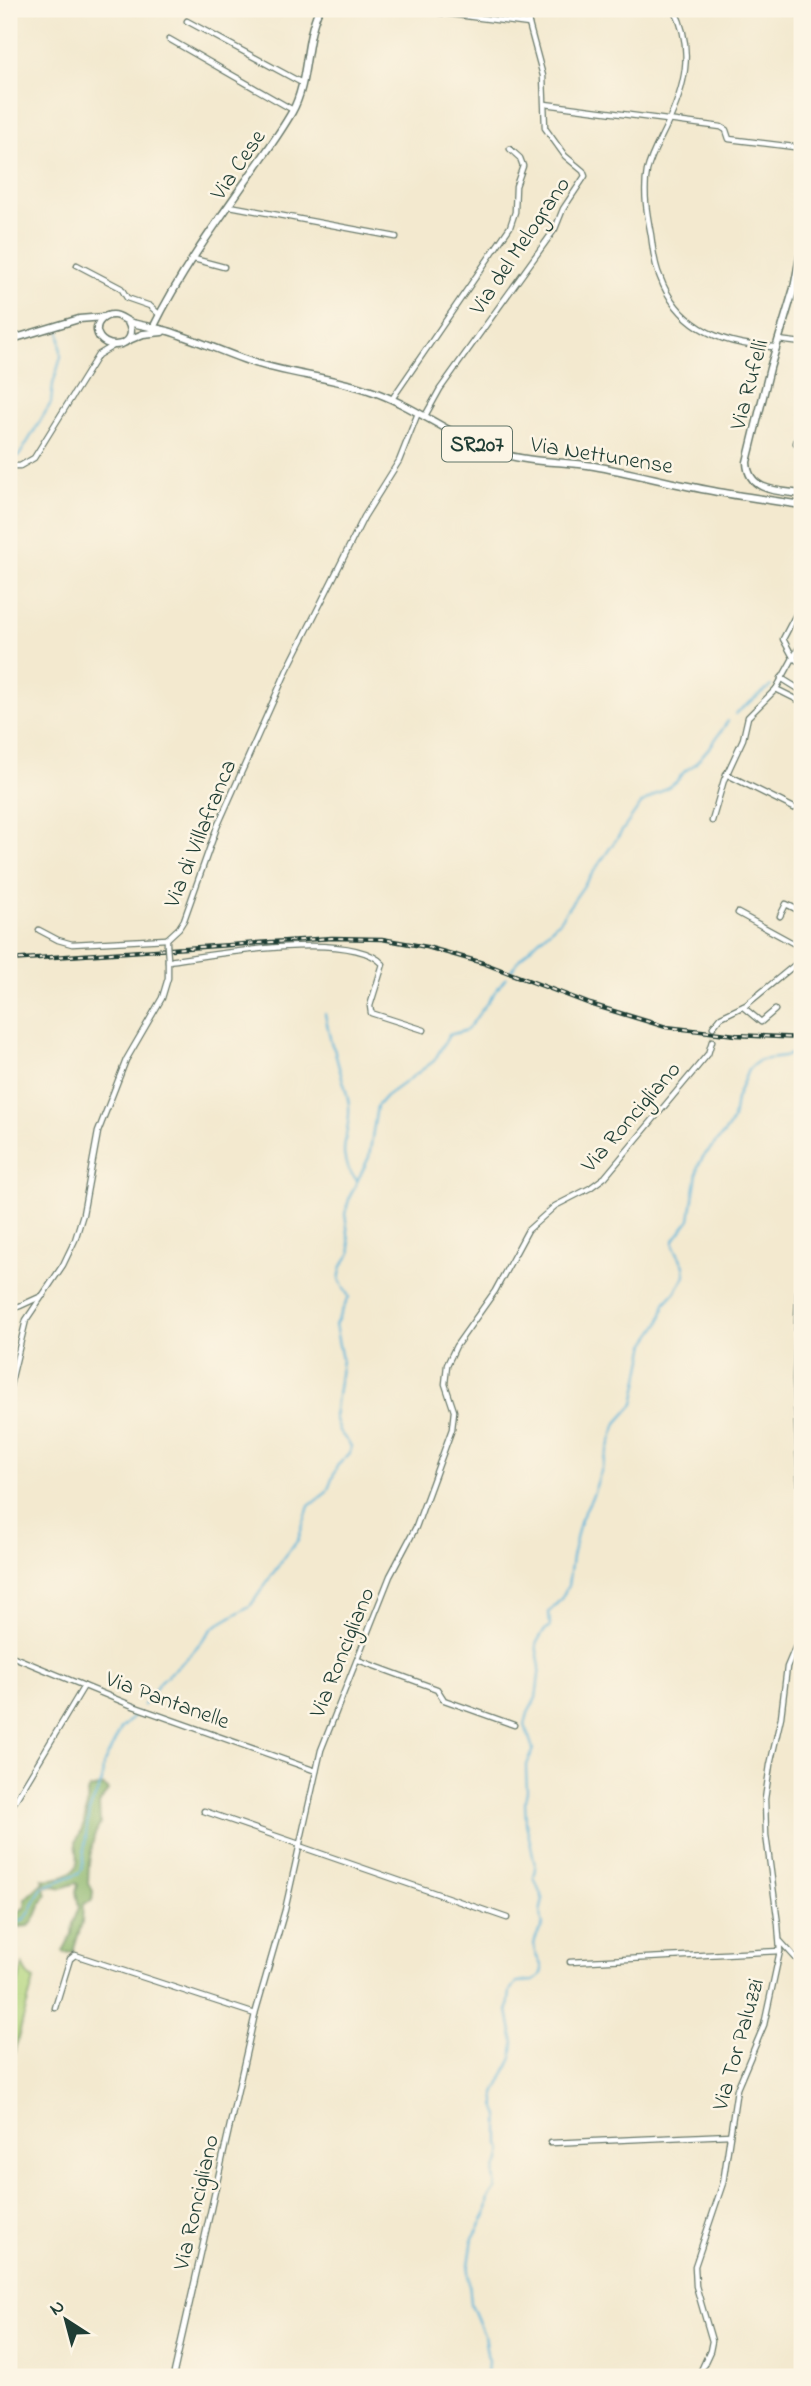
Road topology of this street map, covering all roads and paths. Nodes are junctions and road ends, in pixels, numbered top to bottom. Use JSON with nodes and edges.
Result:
{"nodes":[{"id":1,"x":319,"y":9,"type":"edge"},
{"id":2,"x":410,"y":9,"type":"edge"},
{"id":3,"x":525,"y":9,"type":"edge"},
{"id":4,"x":674,"y":9,"type":"edge"},
{"id":5,"x":743,"y":9,"type":"edge"},
{"id":6,"x":802,"y":14,"type":"edge"},
{"id":7,"x":187,"y":21,"type":"dead end"},
{"id":8,"x":529,"y":24,"type":"junction"},
{"id":9,"x":169,"y":39,"type":"dead end"},
{"id":10,"x":302,"y":83,"type":"junction"},
{"id":11,"x":545,"y":104,"type":"junction"},
{"id":12,"x":293,"y":110,"type":"junction"},
{"id":13,"x":669,"y":120,"type":"junction"},
{"id":14,"x":802,"y":148,"type":"edge"},
{"id":15,"x":510,"y":149,"type":"dead end"},
{"id":16,"x":230,"y":206,"type":"junction"},
{"id":17,"x":396,"y":237,"type":"dead end"},
{"id":18,"x":802,"y":246,"type":"edge"},
{"id":19,"x":194,"y":259,"type":"junction"},
{"id":20,"x":77,"y":265,"type":"dead end"},
{"id":21,"x":223,"y":267,"type":"dead end"},
{"id":22,"x":160,"y":315,"type":"junction"},
{"id":23,"x":104,"y":317,"type":"junction"},
{"id":24,"x":79,"y":319,"type":"junction"},
{"id":25,"x":128,"y":322,"type":"junction"},
{"id":26,"x":153,"y":328,"type":"junction"},
{"id":27,"x":167,"y":331,"type":"junction"},
{"id":28,"x":99,"y":336,"type":"junction"},
{"id":29,"x":9,"y":340,"type":"edge"},
{"id":30,"x":129,"y":340,"type":"junction"},
{"id":31,"x":802,"y":343,"type":"edge"},
{"id":32,"x":777,"y":344,"type":"junction"},
{"id":33,"x":114,"y":345,"type":"junction"},
{"id":34,"x":98,"y":355,"type":"junction"},
{"id":35,"x":392,"y":399,"type":"junction"},
{"id":36,"x":422,"y":415,"type":"junction"},
{"id":37,"x":802,"y":420,"type":"edge"},
{"id":38,"x":802,"y":444,"type":"edge"},
{"id":39,"x":9,"y":466,"type":"edge"},
{"id":40,"x":802,"y":494,"type":"edge"},
{"id":41,"x":802,"y":505,"type":"edge"},
{"id":42,"x":802,"y":603,"type":"edge"},
{"id":43,"x":802,"y":646,"type":"edge"},
{"id":44,"x":793,"y":658,"type":"junction"},
{"id":45,"x":802,"y":663,"type":"edge"},
{"id":46,"x":781,"y":678,"type":"junction"},
{"id":47,"x":776,"y":689,"type":"junction"},
{"id":48,"x":802,"y":691,"type":"edge"},
{"id":49,"x":802,"y":702,"type":"edge"},
{"id":50,"x":726,"y":774,"type":"junction"},
{"id":51,"x":794,"y":808,"type":"dead end"},
{"id":52,"x":712,"y":821,"type":"dead end"},
{"id":53,"x":802,"y":912,"type":"edge"},
{"id":54,"x":738,"y":913,"type":"dead end"},
{"id":55,"x":780,"y":916,"type":"dead end"},
{"id":56,"x":39,"y":930,"type":"dead end"},
{"id":57,"x":167,"y":942,"type":"junction"},
{"id":58,"x":802,"y":948,"type":"edge"},
{"id":59,"x":168,"y":960,"type":"junction"},
{"id":60,"x":802,"y":960,"type":"edge"},
{"id":61,"x":743,"y":1007,"type":"junction"},
{"id":62,"x":775,"y":1010,"type":"dead end"},
{"id":63,"x":713,"y":1027,"type":"dead end"},
{"id":64,"x":424,"y":1030,"type":"dead end"},
{"id":65,"x":712,"y":1041,"type":"tunnel mouth"},
{"id":66,"x":802,"y":1284,"type":"edge"},
{"id":67,"x":45,"y":1294,"type":"junction"},
{"id":68,"x":9,"y":1309,"type":"edge"},
{"id":69,"x":9,"y":1390,"type":"edge"},
{"id":70,"x":802,"y":1541,"type":"edge"},
{"id":71,"x":802,"y":1632,"type":"edge"},
{"id":72,"x":9,"y":1656,"type":"edge"},
{"id":73,"x":358,"y":1660,"type":"junction"},
{"id":74,"x":84,"y":1686,"type":"junction"},
{"id":75,"x":514,"y":1725,"type":"dead end"},
{"id":76,"x":316,"y":1771,"type":"junction"},
{"id":77,"x":9,"y":1811,"type":"edge"},
{"id":78,"x":204,"y":1811,"type":"dead end"},
{"id":79,"x":300,"y":1845,"type":"junction"},
{"id":80,"x":507,"y":1918,"type":"dead end"},
{"id":81,"x":780,"y":1942,"type":"junction"},
{"id":82,"x":779,"y":1951,"type":"junction"},
{"id":83,"x":570,"y":1962,"type":"dead end"},
{"id":84,"x":802,"y":1965,"type":"edge"},
{"id":85,"x":55,"y":2008,"type":"dead end"},
{"id":86,"x":255,"y":2014,"type":"junction"},
{"id":87,"x":730,"y":2135,"type":"junction"},
{"id":88,"x":551,"y":2143,"type":"dead end"},
{"id":89,"x":173,"y":2377,"type":"edge"},
{"id":90,"x":698,"y":2377,"type":"edge"}],
"edges":[{"from":1,"to":10,"type":"main road","name":"Via Cese"},
{"from":2,"to":8,"type":"street"},
{"from":3,"to":8,"type":"street","name":"Via del Melograno"},
{"from":4,"to":13,"type":"street"},
{"from":5,"to":6,"type":"street"},
{"from":7,"to":10,"type":"street"},
{"from":8,"to":11,"type":"street","name":"Via del Melograno"},
{"from":9,"to":12,"type":"street"},
{"from":10,"to":12,"type":"main road","name":"Via Cese"},
{"from":11,"to":13,"type":"street"},
{"from":11,"to":36,"type":"street","name":"Via del Melograno"},
{"from":12,"to":16,"type":"main road","name":"Via Cese"},
{"from":13,"to":14,"type":"street"},
{"from":13,"to":32,"type":"street"},
{"from":15,"to":35,"type":"street"},
{"from":16,"to":17,"type":"street"},
{"from":16,"to":19,"type":"main road","name":"Via Cese"},
{"from":18,"to":32,"type":"main road","name":"Via Rufelli"},
{"from":19,"to":21,"type":"street"},
{"from":19,"to":22,"type":"main road","name":"Via Cese"},
{"from":20,"to":22,"type":"street"},
{"from":22,"to":26,"type":"main road","name":"Via Cese"},
{"from":23,"to":24,"type":"main road","name":"Via Nettunense","number":"SR207"},
{"from":23,"to":25,"type":"main road","name":"Via Nettunense","number":"SR207"},
{"from":23,"to":28,"type":"main road"},
{"from":24,"to":28,"type":"main road"},
{"from":24,"to":29,"type":"main road","name":"Via Nettunense","number":"SR207"},
{"from":25,"to":26,"type":"main road","name":"Via Nettunense","number":"SR207"},
{"from":25,"to":30,"type":"main road"},
{"from":26,"to":27,"type":"main road","name":"Via Nettunense","number":"SR207"},
{"from":27,"to":30,"type":"main road"},
{"from":27,"to":35,"type":"main road","name":"Via Nettunense","number":"SR207"},
{"from":28,"to":33,"type":"main road"},
{"from":28,"to":34,"type":"street"},
{"from":30,"to":33,"type":"main road"},
{"from":31,"to":32,"type":"street"},
{"from":32,"to":40,"type":"main road","name":"Via Rufelli"},
{"from":33,"to":34,"type":"street"},
{"from":34,"to":39,"type":"street"},
{"from":35,"to":36,"type":"main road","name":"Via Nettunense","number":"SR207"},
{"from":36,"to":41,"type":"main road","name":"Via Nettunense","number":"SR207"},
{"from":36,"to":57,"type":"street","name":"Via di Villafranca"},
{"from":37,"to":38,"type":"street"},
{"from":42,"to":44,"type":"street"},
{"from":43,"to":44,"type":"street"},
{"from":44,"to":45,"type":"street"},
{"from":44,"to":46,"type":"street"},
{"from":46,"to":47,"type":"street"},
{"from":46,"to":48,"type":"street"},
{"from":47,"to":49,"type":"street"},
{"from":47,"to":50,"type":"street"},
{"from":50,"to":51,"type":"street"},
{"from":50,"to":52,"type":"street"},
{"from":53,"to":55,"type":"street"},
{"from":54,"to":58,"type":"street"},
{"from":56,"to":57,"type":"street"},
{"from":57,"to":59,"type":"street","bridge":true},
{"from":59,"to":64,"type":"street"},
{"from":59,"to":67,"type":"street"},
{"from":60,"to":61,"type":"street"},
{"from":61,"to":62,"type":"street"},
{"from":61,"to":63,"type":"street"},
{"from":65,"to":73,"type":"street","name":"Via Roncigliano"},
{"from":66,"to":70,"type":"street"},
{"from":67,"to":68,"type":"street"},
{"from":67,"to":69,"type":"street"},
{"from":71,"to":81,"type":"street","name":"Via Tor Paluzzi"},
{"from":72,"to":74,"type":"street","name":"Via Pantanelle"},
{"from":73,"to":75,"type":"street"},
{"from":73,"to":76,"type":"street","name":"Via Roncigliano"},
{"from":74,"to":76,"type":"street","name":"Via Pantanelle"},
{"from":74,"to":77,"type":"street"},
{"from":76,"to":79,"type":"street","name":"Via Roncigliano"},
{"from":78,"to":79,"type":"street"},
{"from":79,"to":80,"type":"street"},
{"from":79,"to":86,"type":"street","name":"Via Roncigliano"},
{"from":81,"to":82,"type":"street","name":"Via Tor Paluzzi"},
{"from":81,"to":84,"type":"street"},
{"from":82,"to":83,"type":"street"},
{"from":82,"to":87,"type":"street","name":"Via Tor Paluzzi"},
{"from":85,"to":86,"type":"street"},
{"from":86,"to":89,"type":"street","name":"Via Roncigliano"},
{"from":87,"to":88,"type":"street"},
{"from":87,"to":90,"type":"street","name":"Via Tor Paluzzi"}]}
